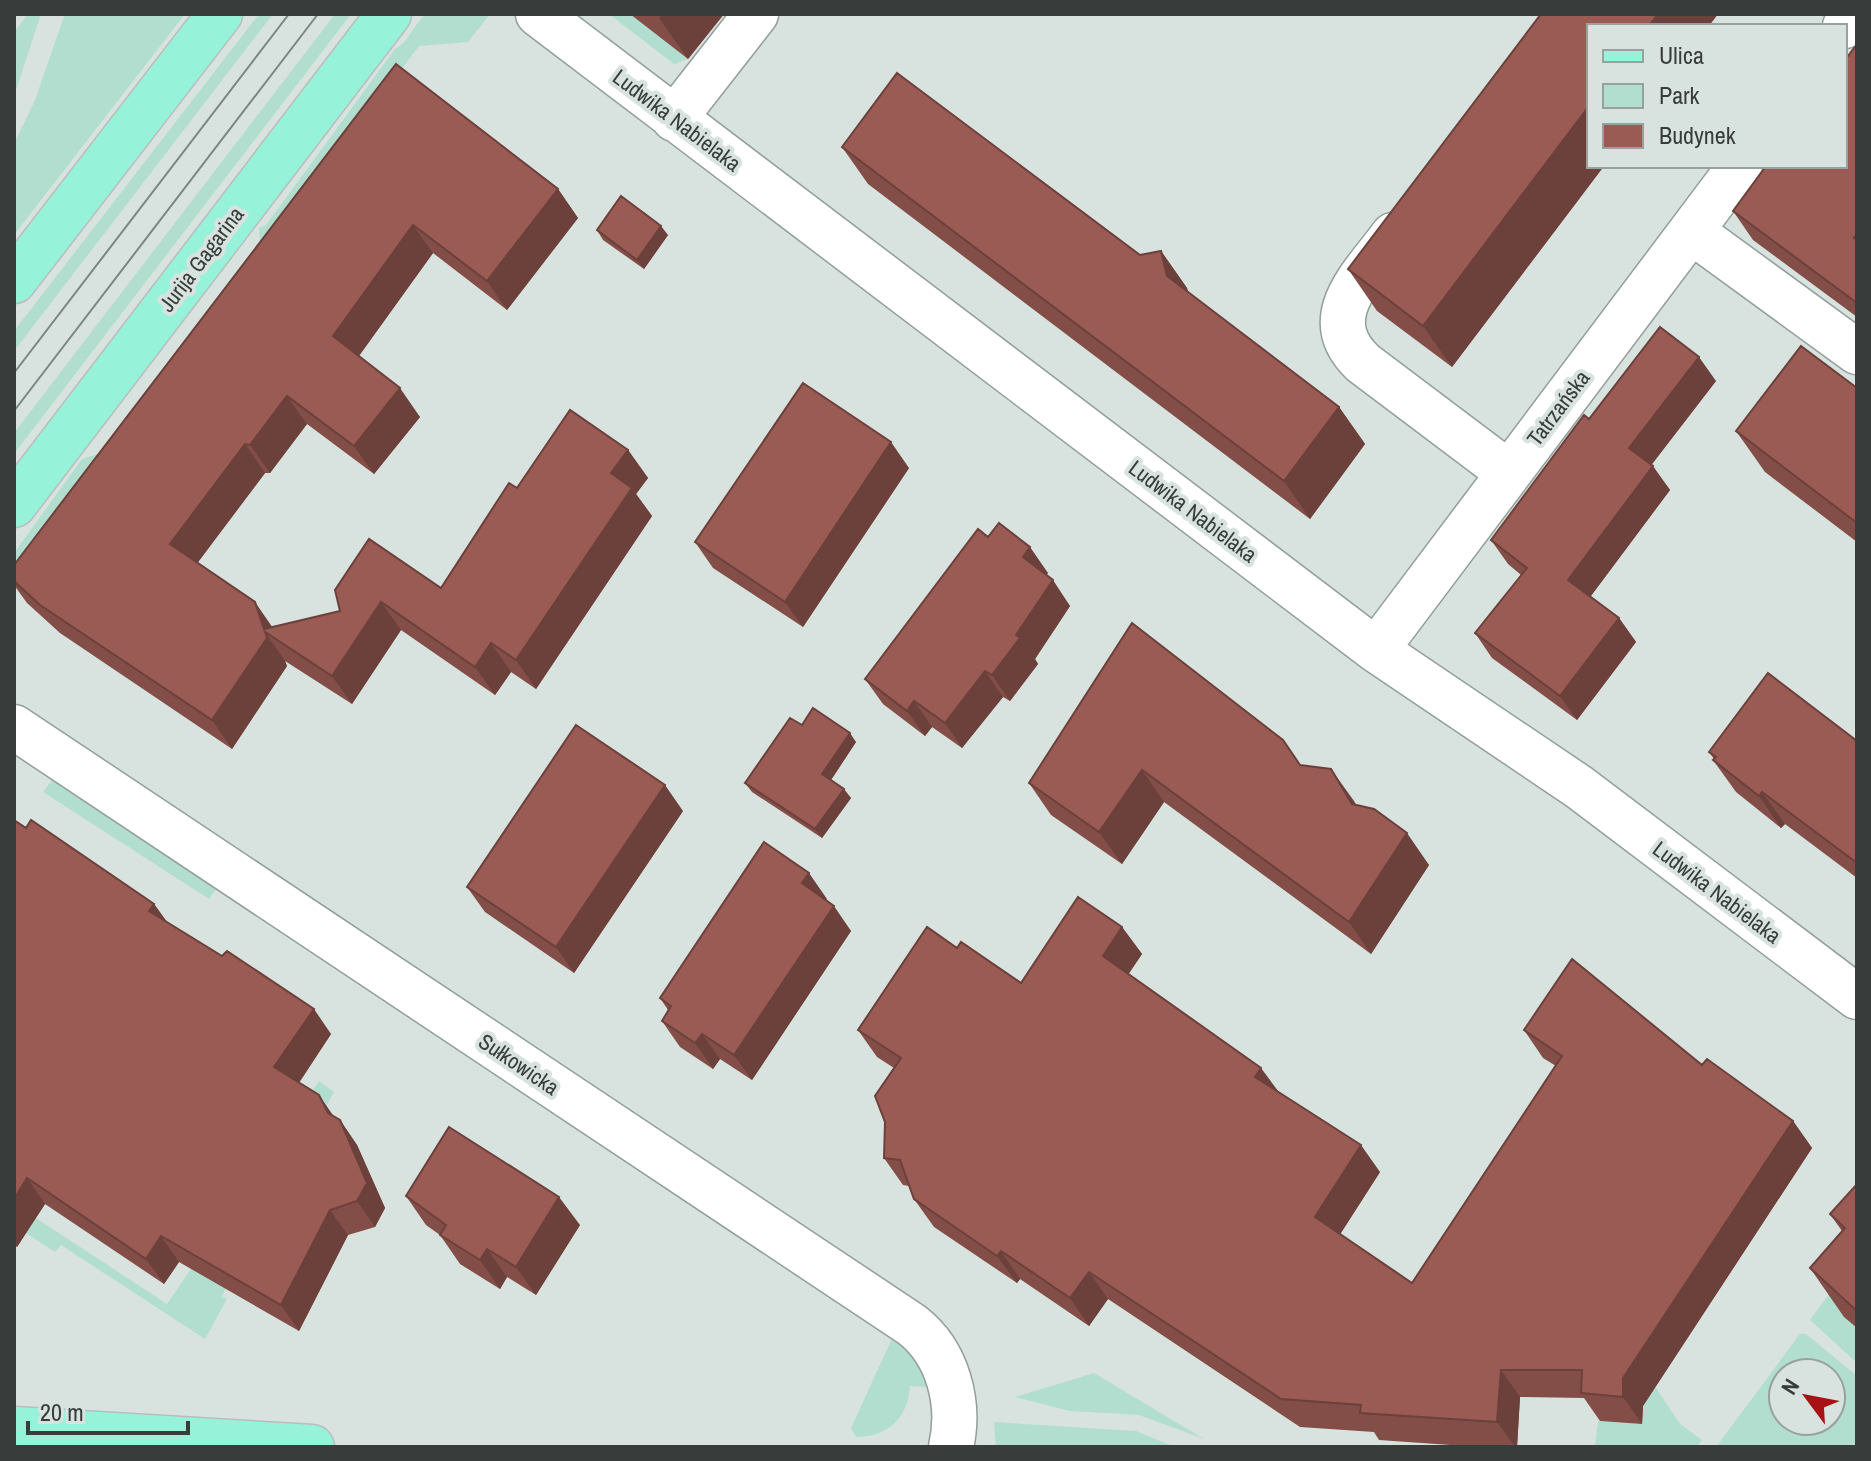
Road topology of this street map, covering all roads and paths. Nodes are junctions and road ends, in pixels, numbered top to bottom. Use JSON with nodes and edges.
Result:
{"nodes":[{"id":1,"x":220,"y":14,"type":"edge"},
{"id":2,"x":389,"y":14,"type":"edge"},
{"id":3,"x":538,"y":14,"type":"edge"},
{"id":4,"x":756,"y":14,"type":"edge"},
{"id":5,"x":674,"y":119,"type":"junction"},
{"id":6,"x":1738,"y":168,"type":"edge"},
{"id":7,"x":1418,"y":203,"type":"edge"},
{"id":8,"x":1691,"y":231,"type":"junction"},
{"id":9,"x":14,"y":281,"type":"edge"},
{"id":10,"x":1857,"y":352,"type":"edge"},
{"id":11,"x":1509,"y":473,"type":"junction"},
{"id":12,"x":14,"y":505,"type":"edge"},
{"id":13,"x":1376,"y":650,"type":"junction"},
{"id":14,"x":14,"y":727,"type":"edge"},
{"id":15,"x":1857,"y":997,"type":"edge"},
{"id":16,"x":14,"y":1429,"type":"edge"},
{"id":17,"x":312,"y":1447,"type":"edge"},
{"id":18,"x":951,"y":1447,"type":"edge"}],
"edges":[{"from":1,"to":9,"type":"main road"},
{"from":2,"to":12,"type":"main road","name":"Jurija Gagarina"},
{"from":3,"to":5,"type":"street","name":"Ludwika Nabielaka"},
{"from":4,"to":5,"type":"street"},
{"from":5,"to":13,"type":"street","name":"Ludwika Nabielaka"},
{"from":6,"to":8,"type":"street","name":"Tatrzańska"},
{"from":7,"to":11,"type":"street"},
{"from":8,"to":10,"type":"street"},
{"from":8,"to":11,"type":"street","name":"Tatrzańska"},
{"from":11,"to":13,"type":"street","name":"Tatrzańska"},
{"from":13,"to":15,"type":"street","name":"Ludwika Nabielaka"},
{"from":14,"to":18,"type":"street","name":"Sułkowicka"},
{"from":16,"to":17,"type":"main road"}]}
